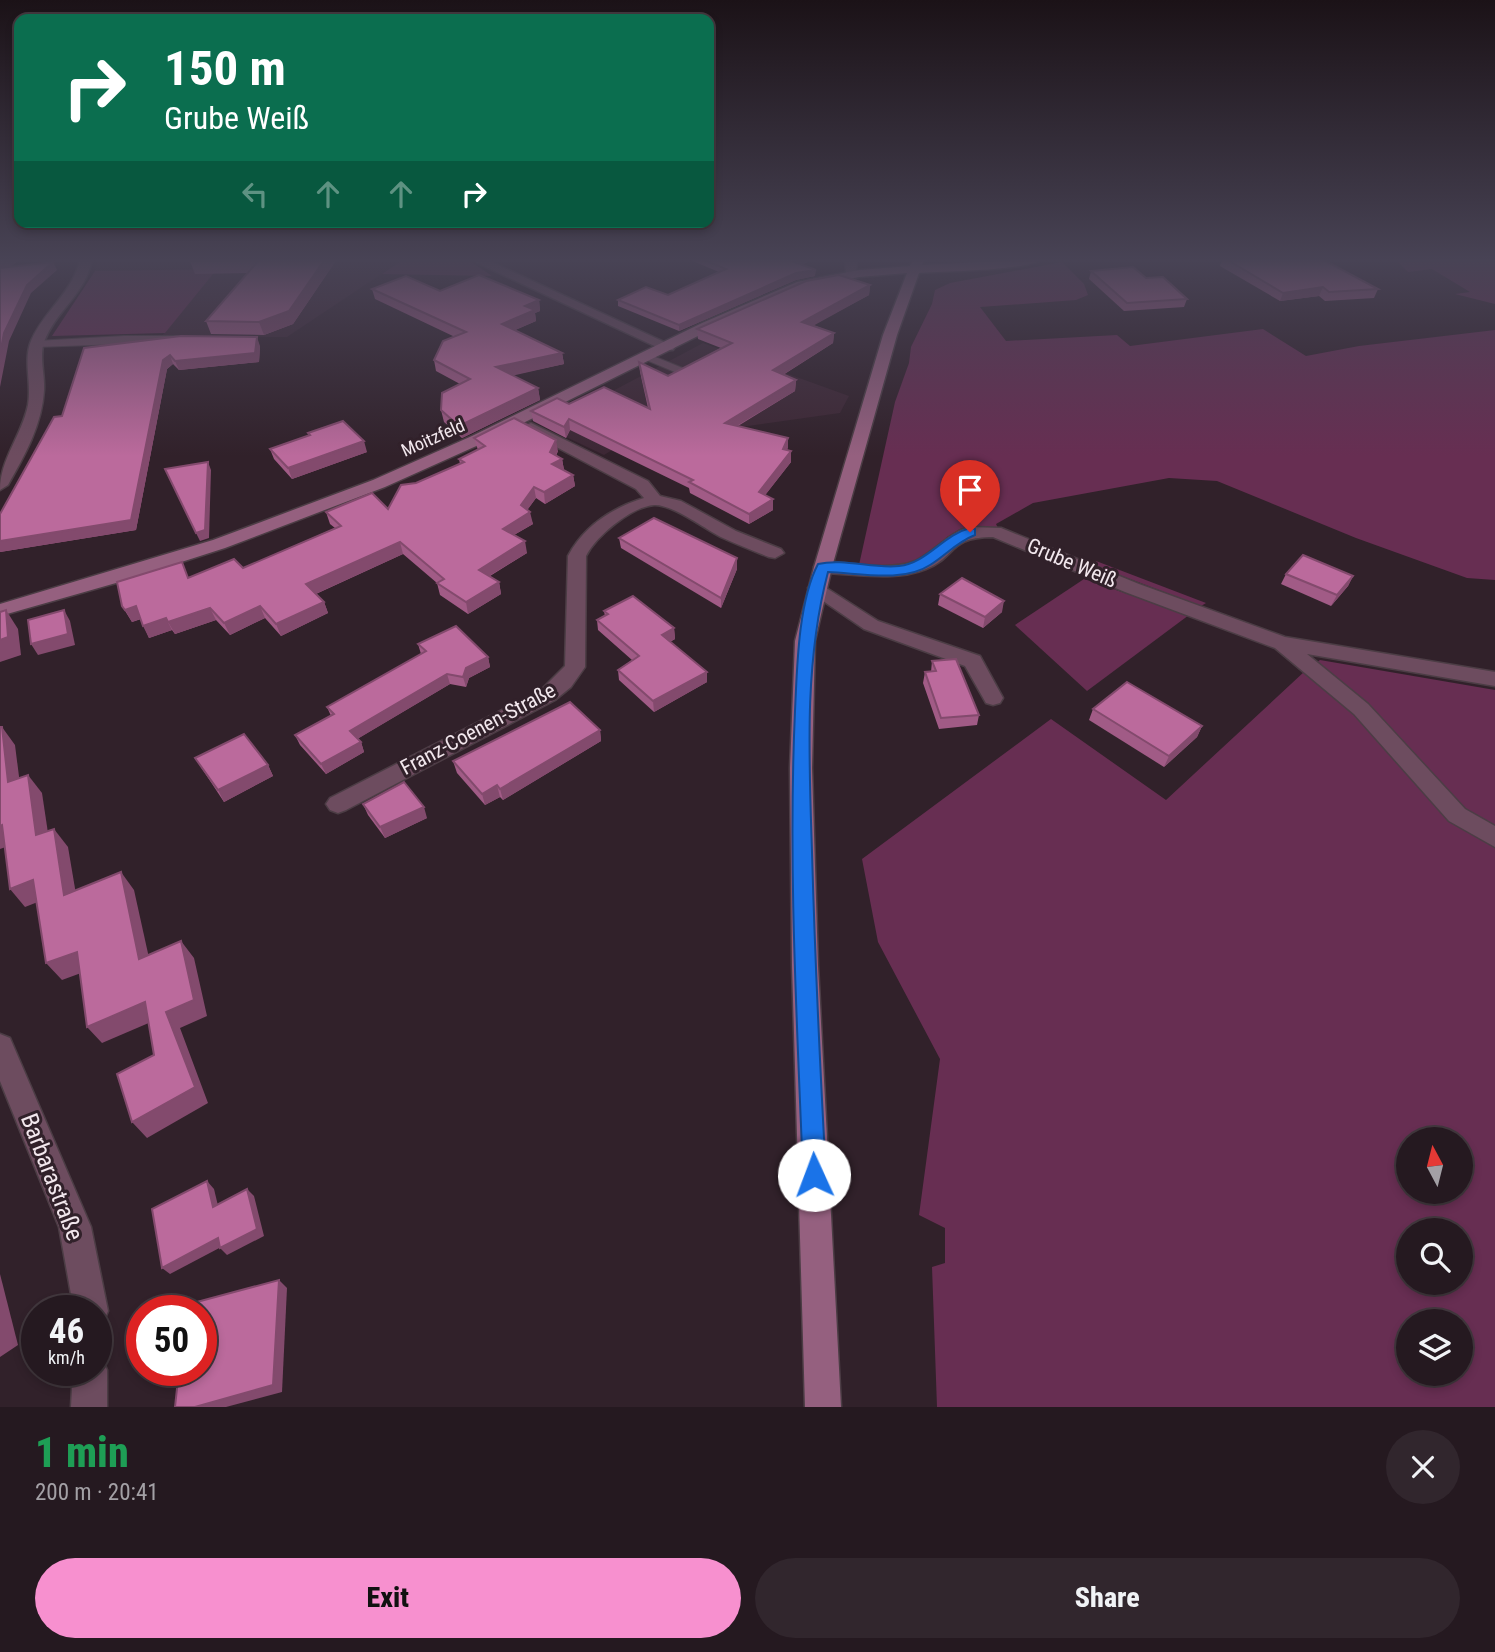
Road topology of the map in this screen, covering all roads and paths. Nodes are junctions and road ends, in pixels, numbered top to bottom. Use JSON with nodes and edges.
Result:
{"nodes":[{"id":1,"x":47,"y":325,"type":"edge"},
{"id":2,"x":619,"y":325,"type":"edge"},
{"id":3,"x":716,"y":325,"type":"edge"},
{"id":4,"x":894,"y":325,"type":"edge"},
{"id":5,"x":193,"y":339,"type":"edge"},
{"id":6,"x":36,"y":344,"type":"junction"},
{"id":7,"x":668,"y":347,"type":"junction"},
{"id":8,"x":648,"y":357,"type":"junction"},
{"id":9,"x":686,"y":373,"type":"edge"},
{"id":10,"x":516,"y":421,"type":"junction"},
{"id":11,"x":0,"y":485,"type":"edge"},
{"id":12,"x":654,"y":500,"type":"junction"},
{"id":13,"x":775,"y":553,"type":"dead end"},
{"id":14,"x":820,"y":578,"type":"junction"},
{"id":15,"x":0,"y":610,"type":"edge"},
{"id":16,"x":1282,"y":643,"type":"junction"},
{"id":17,"x":1495,"y":679,"type":"edge"},
{"id":18,"x":993,"y":698,"type":"dead end"},
{"id":19,"x":338,"y":804,"type":"dead end"},
{"id":20,"x":1495,"y":838,"type":"edge"},
{"id":21,"x":0,"y":1047,"type":"edge"},
{"id":22,"x":88,"y":1295,"type":"edge"},
{"id":23,"x":90,"y":1386,"type":"edge"},
{"id":24,"x":89,"y":1407,"type":"edge"},
{"id":25,"x":823,"y":1407,"type":"edge"}],
"edges":[{"from":1,"to":6,"type":"street"},
{"from":2,"to":7,"type":"street"},
{"from":3,"to":7,"type":"main road","name":"Moitzfeld"},
{"from":4,"to":14,"type":"main road"},
{"from":5,"to":6,"type":"lane"},
{"from":6,"to":11,"type":"street"},
{"from":7,"to":8,"type":"main road","name":"Moitzfeld"},
{"from":8,"to":9,"type":"lane"},
{"from":8,"to":10,"type":"main road","name":"Moitzfeld"},
{"from":10,"to":12,"type":"street"},
{"from":10,"to":15,"type":"main road","name":"Moitzfeld"},
{"from":12,"to":13,"type":"street"},
{"from":12,"to":19,"type":"street","name":"Franz-Coenen-Straße"},
{"from":14,"to":16,"type":"street","name":"Grube Weiß"},
{"from":14,"to":18,"type":"street"},
{"from":14,"to":25,"type":"main road"},
{"from":16,"to":17,"type":"street","name":"Grube Weiß"},
{"from":16,"to":20,"type":"street","name":"Grube Weiß"},
{"from":21,"to":22,"type":"street","name":"Barbarastraße"},
{"from":23,"to":24,"type":"street"}]}
